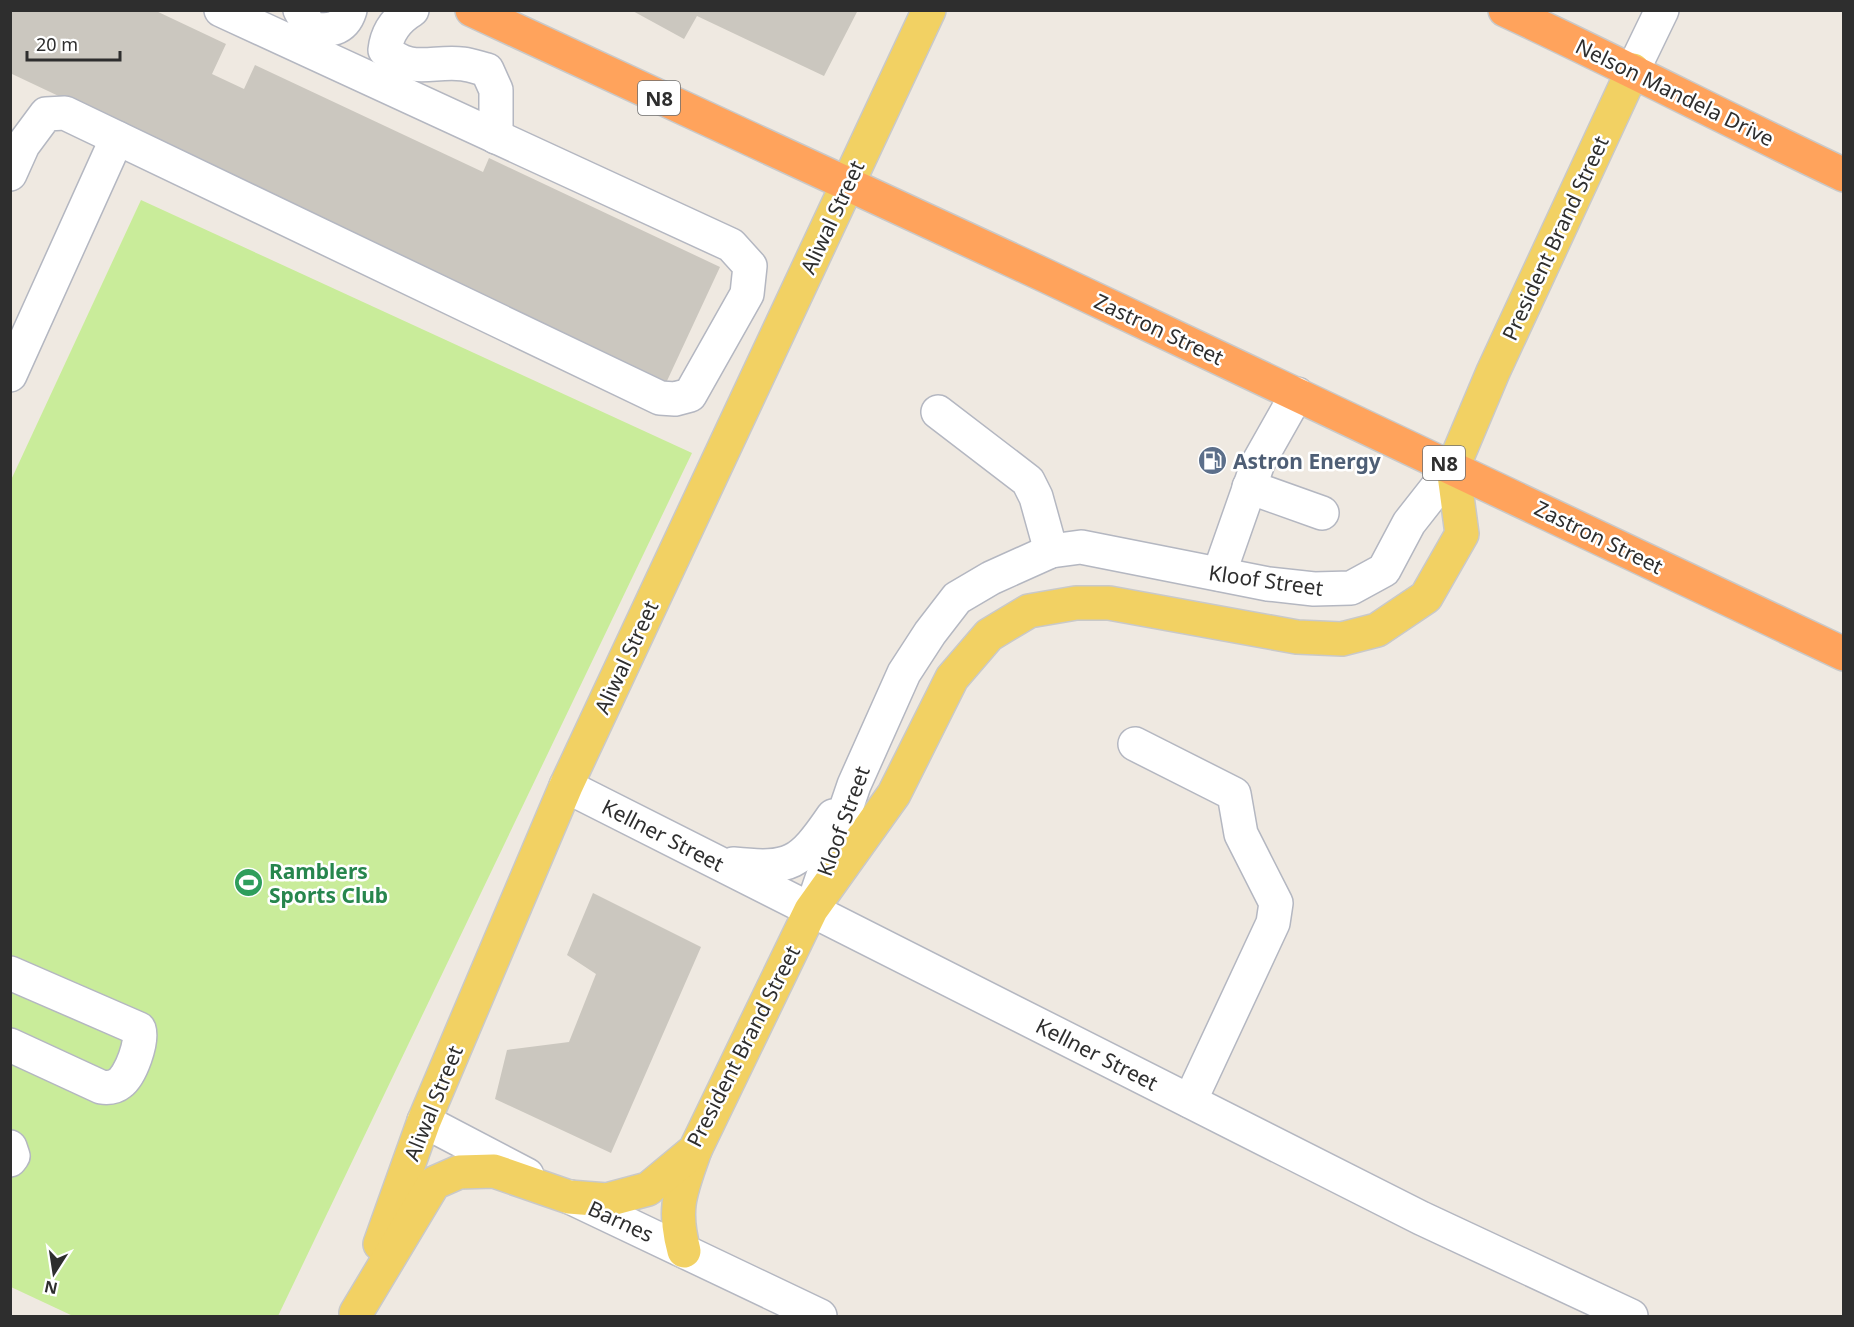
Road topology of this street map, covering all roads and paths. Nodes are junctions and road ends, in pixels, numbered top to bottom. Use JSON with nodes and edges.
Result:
{"nodes":[{"id":1,"x":221,"y":10,"type":"edge"},
{"id":2,"x":300,"y":10,"type":"edge"},
{"id":3,"x":350,"y":10,"type":"edge"},
{"id":4,"x":412,"y":10,"type":"edge"},
{"id":5,"x":472,"y":10,"type":"edge"},
{"id":6,"x":929,"y":10,"type":"edge"},
{"id":7,"x":1505,"y":10,"type":"edge"},
{"id":8,"x":1662,"y":10,"type":"edge"},
{"id":9,"x":1633,"y":70,"type":"junction"},
{"id":10,"x":496,"y":137,"type":"junction"},
{"id":11,"x":117,"y":138,"type":"junction"},
{"id":12,"x":10,"y":174,"type":"edge"},
{"id":13,"x":1844,"y":175,"type":"edge"},
{"id":14,"x":847,"y":185,"type":"junction"},
{"id":15,"x":10,"y":375,"type":"edge"},
{"id":16,"x":1297,"y":394,"type":"junction"},
{"id":17,"x":938,"y":412,"type":"dead end"},
{"id":18,"x":1453,"y":467,"type":"junction"},
{"id":19,"x":1249,"y":487,"type":"junction"},
{"id":20,"x":1322,"y":513,"type":"dead end"},
{"id":21,"x":1051,"y":551,"type":"junction"},
{"id":22,"x":1219,"y":574,"type":"junction"},
{"id":23,"x":1844,"y":654,"type":"edge"},
{"id":24,"x":1135,"y":744,"type":"dead end"},
{"id":25,"x":854,"y":785,"type":"junction"},
{"id":26,"x":566,"y":786,"type":"junction"},
{"id":27,"x":719,"y":863,"type":"junction"},
{"id":28,"x":811,"y":910,"type":"junction"},
{"id":29,"x":10,"y":973,"type":"edge"},
{"id":30,"x":10,"y":1045,"type":"edge"},
{"id":31,"x":1190,"y":1101,"type":"junction"},
{"id":32,"x":424,"y":1121,"type":"junction"},
{"id":33,"x":10,"y":1147,"type":"edge"},
{"id":34,"x":695,"y":1149,"type":"junction"},
{"id":35,"x":10,"y":1160,"type":"edge"},
{"id":36,"x":569,"y":1197,"type":"junction"},
{"id":37,"x":684,"y":1251,"type":"junction"},
{"id":38,"x":355,"y":1315,"type":"edge"},
{"id":39,"x":820,"y":1317,"type":"edge"},
{"id":40,"x":1631,"y":1317,"type":"edge"}],
"edges":[{"from":1,"to":10,"type":"street"},
{"from":2,"to":3,"type":"street"},
{"from":4,"to":10,"type":"street"},
{"from":5,"to":14,"type":"highway","name":"Zastron Street","number":"N8"},
{"from":6,"to":14,"type":"main road","name":"Aliwal Street"},
{"from":7,"to":9,"type":"highway","name":"Nelson Mandela Drive"},
{"from":8,"to":9,"type":"street","name":"President Brand Street"},
{"from":9,"to":13,"type":"highway","name":"Nelson Mandela Drive"},
{"from":9,"to":18,"type":"main road","name":"President Brand Street"},
{"from":10,"to":11,"type":"street"},
{"from":11,"to":12,"type":"street"},
{"from":11,"to":15,"type":"street"},
{"from":14,"to":16,"type":"highway","name":"Zastron Street","number":"N8"},
{"from":14,"to":26,"type":"main road","name":"Aliwal Street"},
{"from":16,"to":18,"type":"highway","name":"Zastron Street","number":"N8"},
{"from":16,"to":19,"type":"street"},
{"from":17,"to":21,"type":"street"},
{"from":18,"to":22,"type":"street","name":"Kloof Street"},
{"from":18,"to":23,"type":"highway","name":"Zastron Street","number":"N8"},
{"from":18,"to":28,"type":"main road","name":"Kloof Street"},
{"from":19,"to":20,"type":"street"},
{"from":19,"to":22,"type":"street"},
{"from":21,"to":22,"type":"street","name":"Kloof Street"},
{"from":21,"to":25,"type":"street","name":"Kloof Street"},
{"from":24,"to":31,"type":"street"},
{"from":25,"to":27,"type":"street"},
{"from":25,"to":28,"type":"street","name":"Kloof Street"},
{"from":26,"to":27,"type":"street","name":"Kellner Street"},
{"from":26,"to":32,"type":"main road","name":"Aliwal Street"},
{"from":27,"to":28,"type":"street","name":"Kellner Street"},
{"from":28,"to":31,"type":"street","name":"Kellner Street"},
{"from":28,"to":34,"type":"main road","name":"President Brand Street"},
{"from":29,"to":30,"type":"street"},
{"from":31,"to":40,"type":"street","name":"Kellner Street"},
{"from":32,"to":36,"type":"street","name":"Barnes"},
{"from":32,"to":38,"type":"main road","name":"Aliwal Street"},
{"from":33,"to":35,"type":"street"},
{"from":34,"to":36,"type":"main road","name":"President Brand Street"},
{"from":34,"to":37,"type":"main road"},
{"from":36,"to":37,"type":"street","name":"Barnes"},
{"from":36,"to":38,"type":"main road","name":"President Brand Street"},
{"from":37,"to":39,"type":"street","name":"Barnes"}]}
